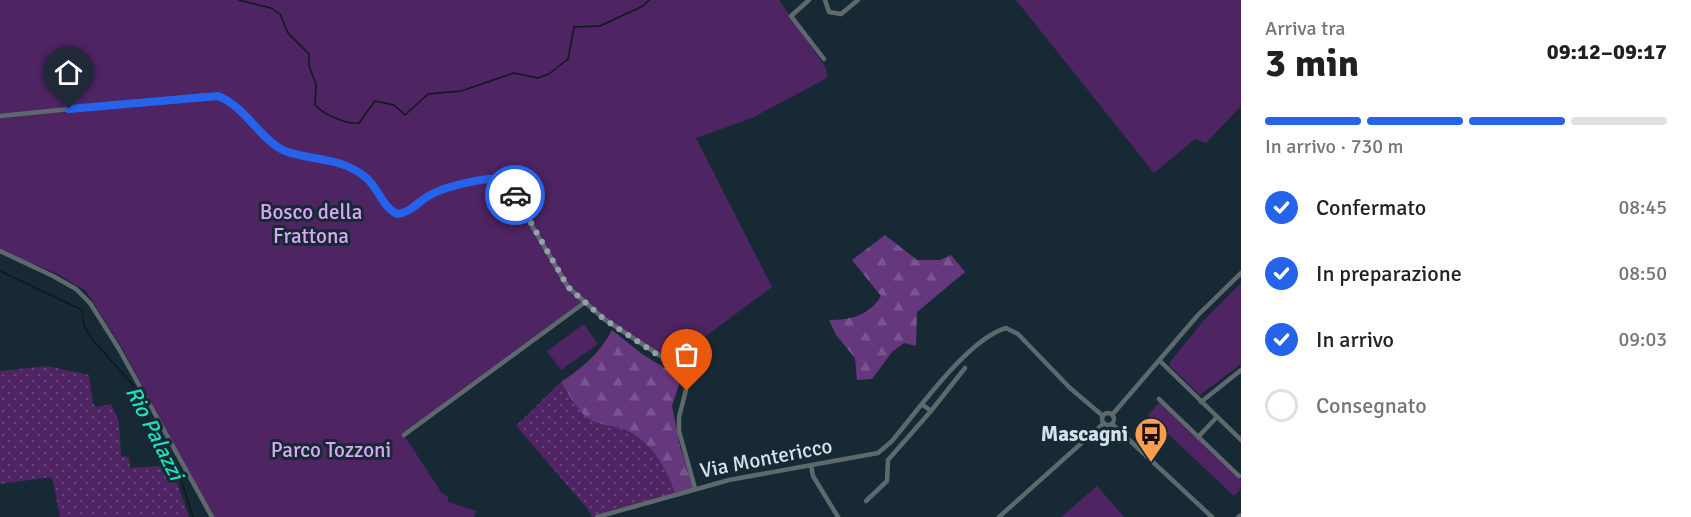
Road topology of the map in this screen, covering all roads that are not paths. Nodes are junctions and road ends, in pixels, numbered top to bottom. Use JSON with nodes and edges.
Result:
{"nodes":[{"id":1,"x":809,"y":0,"type":"edge"},
{"id":2,"x":825,"y":0,"type":"edge"},
{"id":3,"x":858,"y":0,"type":"edge"},
{"id":4,"x":824,"y":59,"type":"dead end"},
{"id":5,"x":0,"y":116,"type":"edge"},
{"id":6,"x":0,"y":250,"type":"edge"},
{"id":7,"x":1241,"y":273,"type":"edge"},
{"id":8,"x":584,"y":303,"type":"junction"},
{"id":9,"x":1160,"y":361,"type":"junction"},
{"id":10,"x":964,"y":368,"type":"dead end"},
{"id":11,"x":1241,"y":370,"type":"edge"},
{"id":12,"x":1159,"y":399,"type":"dead end"},
{"id":13,"x":1201,"y":402,"type":"junction"},
{"id":14,"x":923,"y":405,"type":"junction"},
{"id":15,"x":931,"y":411,"type":"junction"},
{"id":16,"x":1112,"y":415,"type":"junction"},
{"id":17,"x":1103,"y":416,"type":"junction"},
{"id":18,"x":1217,"y":417,"type":"junction"},
{"id":19,"x":1104,"y":423,"type":"junction"},
{"id":20,"x":1112,"y":423,"type":"junction"},
{"id":21,"x":404,"y":435,"type":"dead end"},
{"id":22,"x":1198,"y":437,"type":"junction"},
{"id":23,"x":1241,"y":440,"type":"edge"},
{"id":24,"x":811,"y":465,"type":"junction"},
{"id":25,"x":1239,"y":476,"type":"dead end"},
{"id":26,"x":695,"y":488,"type":"junction"},
{"id":27,"x":867,"y":501,"type":"dead end"},
{"id":28,"x":212,"y":517,"type":"edge"},
{"id":29,"x":597,"y":517,"type":"edge"},
{"id":30,"x":838,"y":517,"type":"edge"},
{"id":31,"x":999,"y":517,"type":"edge"},
{"id":32,"x":1211,"y":517,"type":"edge"}],
"edges":[{"from":1,"to":4,"type":"street"},
{"from":2,"to":3,"type":"street"},
{"from":5,"to":8,"type":"street"},
{"from":6,"to":28,"type":"street"},
{"from":7,"to":9,"type":"street"},
{"from":8,"to":21,"type":"street"},
{"from":8,"to":26,"type":"street"},
{"from":9,"to":13,"type":"street"},
{"from":9,"to":16,"type":"street"},
{"from":10,"to":15,"type":"street"},
{"from":11,"to":13,"type":"street"},
{"from":12,"to":22,"type":"street"},
{"from":13,"to":18,"type":"street"},
{"from":14,"to":15,"type":"street"},
{"from":14,"to":17,"type":"street","name":"Via Montericco"},
{"from":14,"to":24,"type":"street","name":"Via Montericco"},
{"from":15,"to":27,"type":"street"},
{"from":16,"to":17,"type":"street"},
{"from":16,"to":20,"type":"street"},
{"from":17,"to":19,"type":"street"},
{"from":18,"to":22,"type":"street"},
{"from":18,"to":23,"type":"street"},
{"from":19,"to":20,"type":"street"},
{"from":19,"to":31,"type":"street"},
{"from":20,"to":32,"type":"street"},
{"from":22,"to":25,"type":"street"},
{"from":24,"to":26,"type":"street","name":"Via Montericco"},
{"from":24,"to":30,"type":"street"},
{"from":26,"to":29,"type":"street","name":"Via Montericco"}]}
